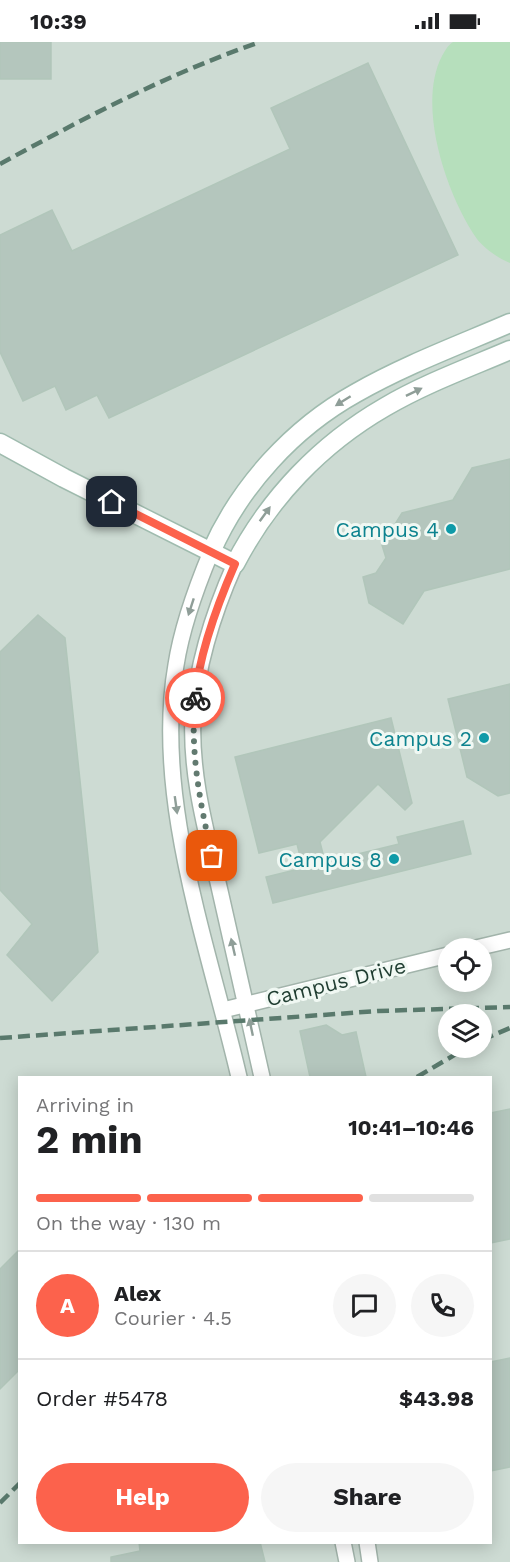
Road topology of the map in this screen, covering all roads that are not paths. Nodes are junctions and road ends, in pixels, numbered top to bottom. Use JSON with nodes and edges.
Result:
{"nodes":[{"id":1,"x":510,"y":323,"type":"edge"},
{"id":2,"x":510,"y":350,"type":"edge"},
{"id":3,"x":0,"y":444,"type":"edge"},
{"id":4,"x":211,"y":552,"type":"junction"},
{"id":5,"x":235,"y":564,"type":"junction"},
{"id":6,"x":510,"y":940,"type":"edge"},
{"id":7,"x":492,"y":944,"type":"edge"},
{"id":8,"x":438,"y":957,"type":"edge"},
{"id":9,"x":246,"y":1004,"type":"junction"},
{"id":10,"x":222,"y":1010,"type":"junction"},
{"id":11,"x":239,"y":1076,"type":"edge"},
{"id":12,"x":262,"y":1076,"type":"edge"},
{"id":13,"x":343,"y":1544,"type":"edge"},
{"id":14,"x":367,"y":1544,"type":"edge"},
{"id":15,"x":347,"y":1562,"type":"edge"},
{"id":16,"x":370,"y":1562,"type":"edge"}],
"edges":[{"from":1,"to":4,"type":"street","one_way":true},
{"from":5,"to":2,"type":"street","one_way":true},
{"from":3,"to":4,"type":"street"},
{"from":4,"to":5,"type":"street"},
{"from":4,"to":10,"type":"street","one_way":true},
{"from":9,"to":5,"type":"street","one_way":true},
{"from":6,"to":7,"type":"street"},
{"from":8,"to":9,"type":"street","name":"Campus Drive"},
{"from":9,"to":10,"type":"street","name":"Campus Drive"},
{"from":12,"to":9,"type":"street","one_way":true},
{"from":10,"to":11,"type":"street"},
{"from":13,"to":15,"type":"street"},
{"from":14,"to":16,"type":"street"}]}
